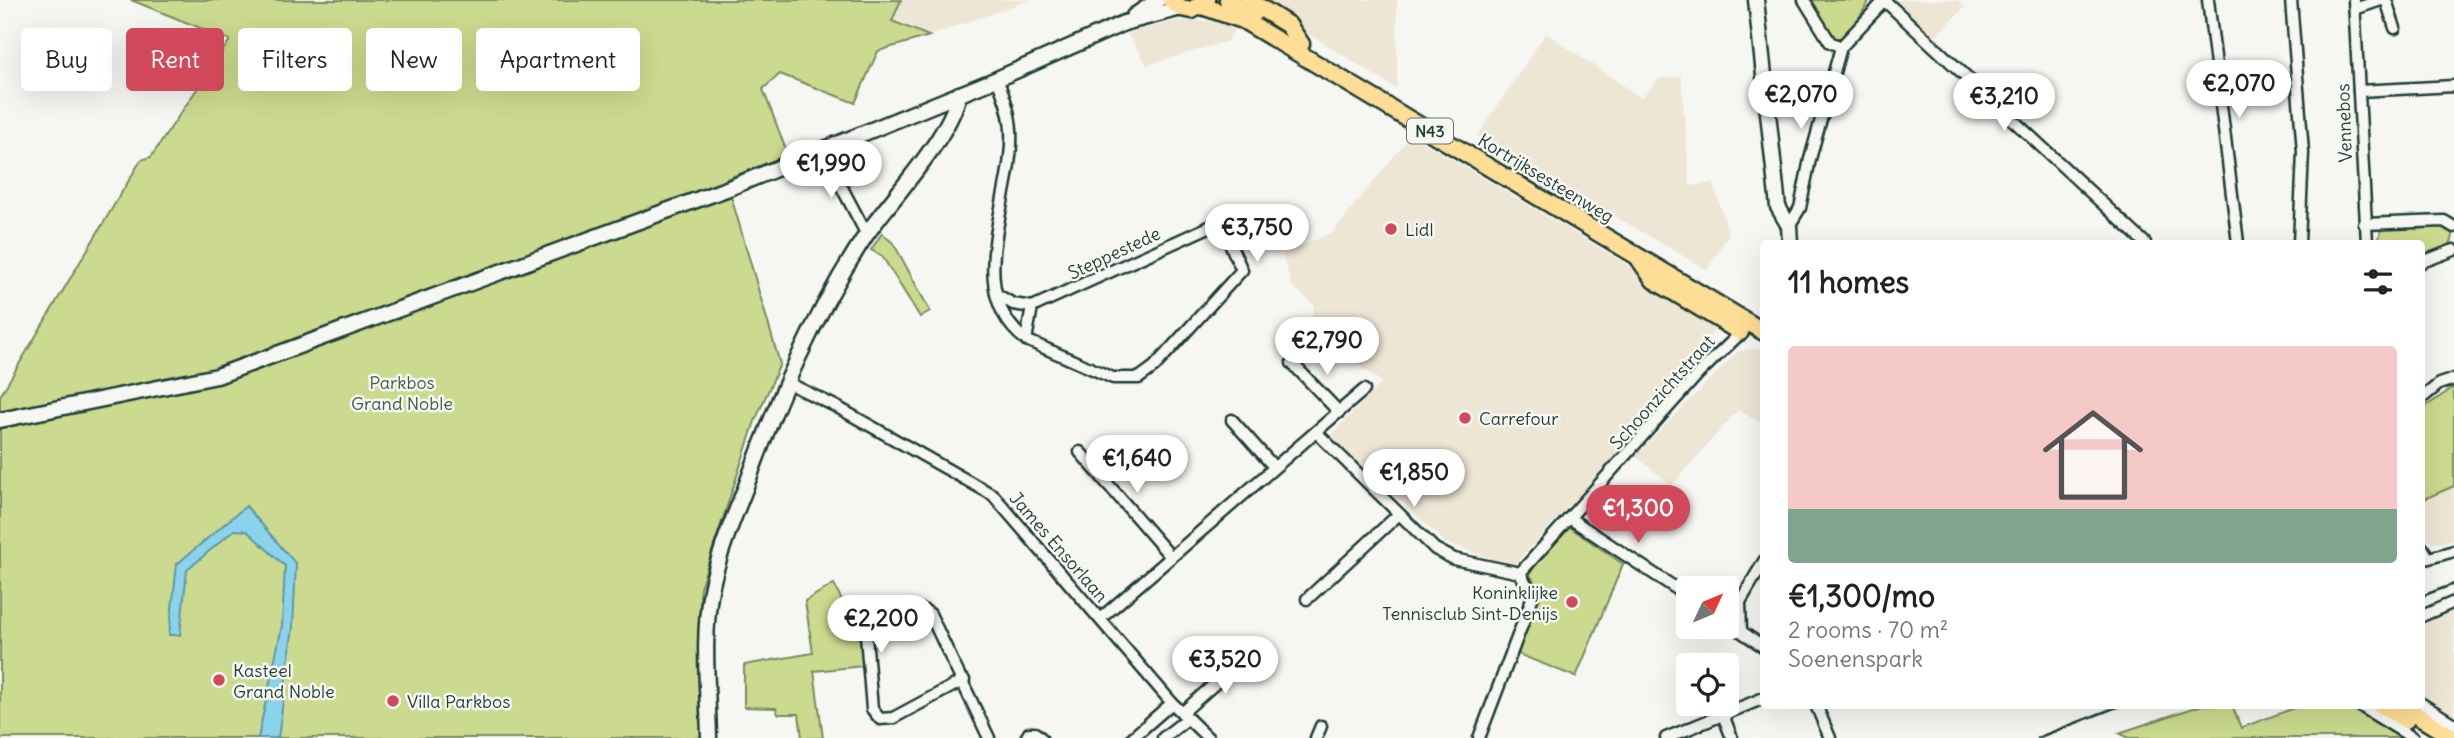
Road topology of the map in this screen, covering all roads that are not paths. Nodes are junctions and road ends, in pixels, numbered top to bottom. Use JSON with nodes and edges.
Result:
{"nodes":[{"id":1,"x":1158,"y":0,"type":"edge"},
{"id":2,"x":1228,"y":0,"type":"edge"},
{"id":3,"x":1248,"y":0,"type":"edge"},
{"id":4,"x":1756,"y":0,"type":"edge"},
{"id":5,"x":1804,"y":0,"type":"edge"},
{"id":6,"x":1884,"y":0,"type":"edge"},
{"id":7,"x":2208,"y":0,"type":"edge"},
{"id":8,"x":2291,"y":0,"type":"edge"},
{"id":9,"x":2383,"y":0,"type":"edge"},
{"id":10,"x":1205,"y":3,"type":"edge"},
{"id":11,"x":1176,"y":4,"type":"edge"},
{"id":12,"x":2355,"y":5,"type":"edge"},
{"id":13,"x":1124,"y":23,"type":"junction"},
{"id":14,"x":2395,"y":28,"type":"dead end"},
{"id":15,"x":1301,"y":44,"type":"junction"},
{"id":16,"x":1841,"y":47,"type":"junction"},
{"id":17,"x":997,"y":79,"type":"junction"},
{"id":18,"x":2454,"y":86,"type":"edge"},
{"id":19,"x":2359,"y":91,"type":"junction"},
{"id":20,"x":959,"y":94,"type":"junction"},
{"id":21,"x":822,"y":150,"type":"junction"},
{"id":22,"x":2364,"y":224,"type":"junction"},
{"id":23,"x":1789,"y":226,"type":"junction"},
{"id":24,"x":2454,"y":227,"type":"edge"},
{"id":25,"x":867,"y":235,"type":"junction"},
{"id":26,"x":2366,"y":239,"type":"edge"},
{"id":27,"x":1790,"y":240,"type":"edge"},
{"id":28,"x":2142,"y":240,"type":"edge"},
{"id":29,"x":2238,"y":240,"type":"edge"},
{"id":30,"x":2299,"y":240,"type":"edge"},
{"id":31,"x":2454,"y":250,"type":"edge"},
{"id":32,"x":1636,"y":255,"type":"junction"},
{"id":33,"x":2425,"y":261,"type":"edge"},
{"id":34,"x":996,"y":294,"type":"junction"},
{"id":35,"x":1032,"y":307,"type":"junction"},
{"id":36,"x":1760,"y":326,"type":"edge"},
{"id":37,"x":1760,"y":326,"type":"edge"},
{"id":38,"x":1760,"y":327,"type":"edge"},
{"id":39,"x":1740,"y":332,"type":"junction"},
{"id":40,"x":1026,"y":340,"type":"junction"},
{"id":41,"x":1293,"y":363,"type":"dead end"},
{"id":42,"x":2454,"y":379,"type":"edge"},
{"id":43,"x":786,"y":382,"type":"junction"},
{"id":44,"x":1364,"y":390,"type":"dead end"},
{"id":45,"x":2425,"y":396,"type":"edge"},
{"id":46,"x":1339,"y":412,"type":"junction"},
{"id":47,"x":0,"y":420,"type":"edge"},
{"id":48,"x":1232,"y":420,"type":"dead end"},
{"id":49,"x":1316,"y":432,"type":"junction"},
{"id":50,"x":1080,"y":452,"type":"dead end"},
{"id":51,"x":1274,"y":467,"type":"junction"},
{"id":52,"x":1398,"y":515,"type":"junction"},
{"id":53,"x":1571,"y":519,"type":"junction"},
{"id":54,"x":2454,"y":551,"type":"edge"},
{"id":55,"x":1171,"y":557,"type":"junction"},
{"id":56,"x":2425,"y":558,"type":"edge"},
{"id":57,"x":1760,"y":568,"type":"edge"},
{"id":58,"x":1520,"y":573,"type":"junction"},
{"id":59,"x":1676,"y":588,"type":"edge"},
{"id":60,"x":1307,"y":599,"type":"dead end"},
{"id":61,"x":2454,"y":602,"type":"edge"},
{"id":62,"x":2425,"y":615,"type":"edge"},
{"id":63,"x":1101,"y":618,"type":"junction"},
{"id":64,"x":1741,"y":631,"type":"joint"},
{"id":65,"x":1760,"y":644,"type":"edge"},
{"id":66,"x":1247,"y":655,"type":"dead end"},
{"id":67,"x":964,"y":680,"type":"junction"},
{"id":68,"x":1760,"y":700,"type":"edge"},
{"id":69,"x":1172,"y":703,"type":"junction"},
{"id":70,"x":2425,"y":706,"type":"edge"},
{"id":71,"x":1739,"y":708,"type":"edge"},
{"id":72,"x":1818,"y":709,"type":"edge"},
{"id":73,"x":2366,"y":709,"type":"edge"},
{"id":74,"x":2388,"y":709,"type":"edge"},
{"id":75,"x":2406,"y":709,"type":"edge"},
{"id":76,"x":1184,"y":716,"type":"junction"},
{"id":77,"x":1721,"y":716,"type":"edge"},
{"id":78,"x":1723,"y":716,"type":"edge"},
{"id":79,"x":2454,"y":724,"type":"edge"},
{"id":80,"x":1321,"y":726,"type":"dead end"},
{"id":81,"x":709,"y":738,"type":"edge"},
{"id":82,"x":989,"y":738,"type":"edge"},
{"id":83,"x":1026,"y":738,"type":"edge"},
{"id":84,"x":1041,"y":738,"type":"edge"},
{"id":85,"x":1132,"y":738,"type":"edge"},
{"id":86,"x":1163,"y":738,"type":"edge"},
{"id":87,"x":1208,"y":738,"type":"edge"},
{"id":88,"x":1316,"y":738,"type":"edge"},
{"id":89,"x":1479,"y":738,"type":"edge"},
{"id":90,"x":1666,"y":738,"type":"edge"},
{"id":91,"x":1732,"y":738,"type":"edge"},
{"id":92,"x":1830,"y":738,"type":"edge"},
{"id":93,"x":2413,"y":738,"type":"edge"},
{"id":94,"x":2436,"y":738,"type":"edge"},
{"id":95,"x":2454,"y":738,"type":"edge"}],
"edges":[{"from":1,"to":13,"type":"street"},
{"from":2,"to":15,"type":"main road","name":"Kortrijksesteenweg","number":"N43"},
{"from":3,"to":15,"type":"main road","number":"N43"},
{"from":4,"to":23,"type":"street"},
{"from":5,"to":16,"type":"street"},
{"from":6,"to":16,"type":"street"},
{"from":6,"to":28,"type":"street"},
{"from":7,"to":29,"type":"street"},
{"from":8,"to":30,"type":"street"},
{"from":9,"to":12,"type":"street","name":"Vennebos"},
{"from":9,"to":14,"type":"street","name":"Vennebos"},
{"from":10,"to":11,"type":"main road","number":"N43"},
{"from":10,"to":32,"type":"main road","name":"Kortrijksesteenweg","number":"N43"},
{"from":11,"to":13,"type":"street"},
{"from":12,"to":19,"type":"street","name":"Vennebos"},
{"from":13,"to":17,"type":"street"},
{"from":15,"to":36,"type":"main road","name":"Kortrijksesteenweg","number":"N43"},
{"from":16,"to":23,"type":"street"},
{"from":17,"to":20,"type":"street"},
{"from":17,"to":34,"type":"street","name":"Steppestede"},
{"from":18,"to":19,"type":"street"},
{"from":19,"to":22,"type":"street","name":"Vennebos"},
{"from":20,"to":21,"type":"street"},
{"from":20,"to":25,"type":"street"},
{"from":21,"to":25,"type":"street"},
{"from":21,"to":47,"type":"street"},
{"from":22,"to":24,"type":"street"},
{"from":22,"to":26,"type":"street","name":"Vennebos"},
{"from":23,"to":27,"type":"street"},
{"from":25,"to":43,"type":"street"},
{"from":31,"to":33,"type":"street"},
{"from":32,"to":37,"type":"main road","name":"Kortrijksesteenweg","number":"N43"},
{"from":32,"to":39,"type":"main road","number":"N43"},
{"from":34,"to":35,"type":"street"},
{"from":34,"to":40,"type":"street","name":"Steppestede"},
{"from":35,"to":40,"type":"street"},
{"from":35,"to":40,"type":"street","name":"Steppestede"},
{"from":38,"to":39,"type":"street","name":"Schoonzichtstraat"},
{"from":39,"to":53,"type":"street","name":"Schoonzichtstraat"},
{"from":41,"to":46,"type":"street"},
{"from":42,"to":45,"type":"street"},
{"from":43,"to":63,"type":"street","name":"James Ensorlaan"},
{"from":43,"to":81,"type":"street"},
{"from":44,"to":46,"type":"street"},
{"from":46,"to":49,"type":"street"},
{"from":48,"to":51,"type":"street"},
{"from":49,"to":51,"type":"street"},
{"from":49,"to":52,"type":"street"},
{"from":50,"to":55,"type":"street"},
{"from":51,"to":55,"type":"street"},
{"from":52,"to":58,"type":"street"},
{"from":52,"to":60,"type":"street"},
{"from":53,"to":58,"type":"street","name":"Schoonzichtstraat"},
{"from":53,"to":59,"type":"street"},
{"from":54,"to":56,"type":"street"},
{"from":55,"to":63,"type":"street"},
{"from":57,"to":64,"type":"street"},
{"from":58,"to":89,"type":"street"},
{"from":61,"to":62,"type":"street"},
{"from":63,"to":69,"type":"street","name":"James Ensorlaan"},
{"from":64,"to":65,"type":"street"},
{"from":66,"to":76,"type":"street"},
{"from":67,"to":67,"type":"street"},
{"from":67,"to":82,"type":"street"},
{"from":68,"to":71,"type":"street"},
{"from":69,"to":76,"type":"street","name":"James Ensorlaan"},
{"from":69,"to":85,"type":"street"},
{"from":70,"to":79,"type":"street"},
{"from":72,"to":92,"type":"street"},
{"from":73,"to":93,"type":"street"},
{"from":74,"to":94,"type":"main road"},
{"from":75,"to":95,"type":"main road"},
{"from":76,"to":86,"type":"street"},
{"from":76,"to":87,"type":"street","name":"James Ensorlaan"},
{"from":77,"to":90,"type":"street"},
{"from":78,"to":91,"type":"street"},
{"from":80,"to":88,"type":"street"},
{"from":83,"to":84,"type":"street"}]}
